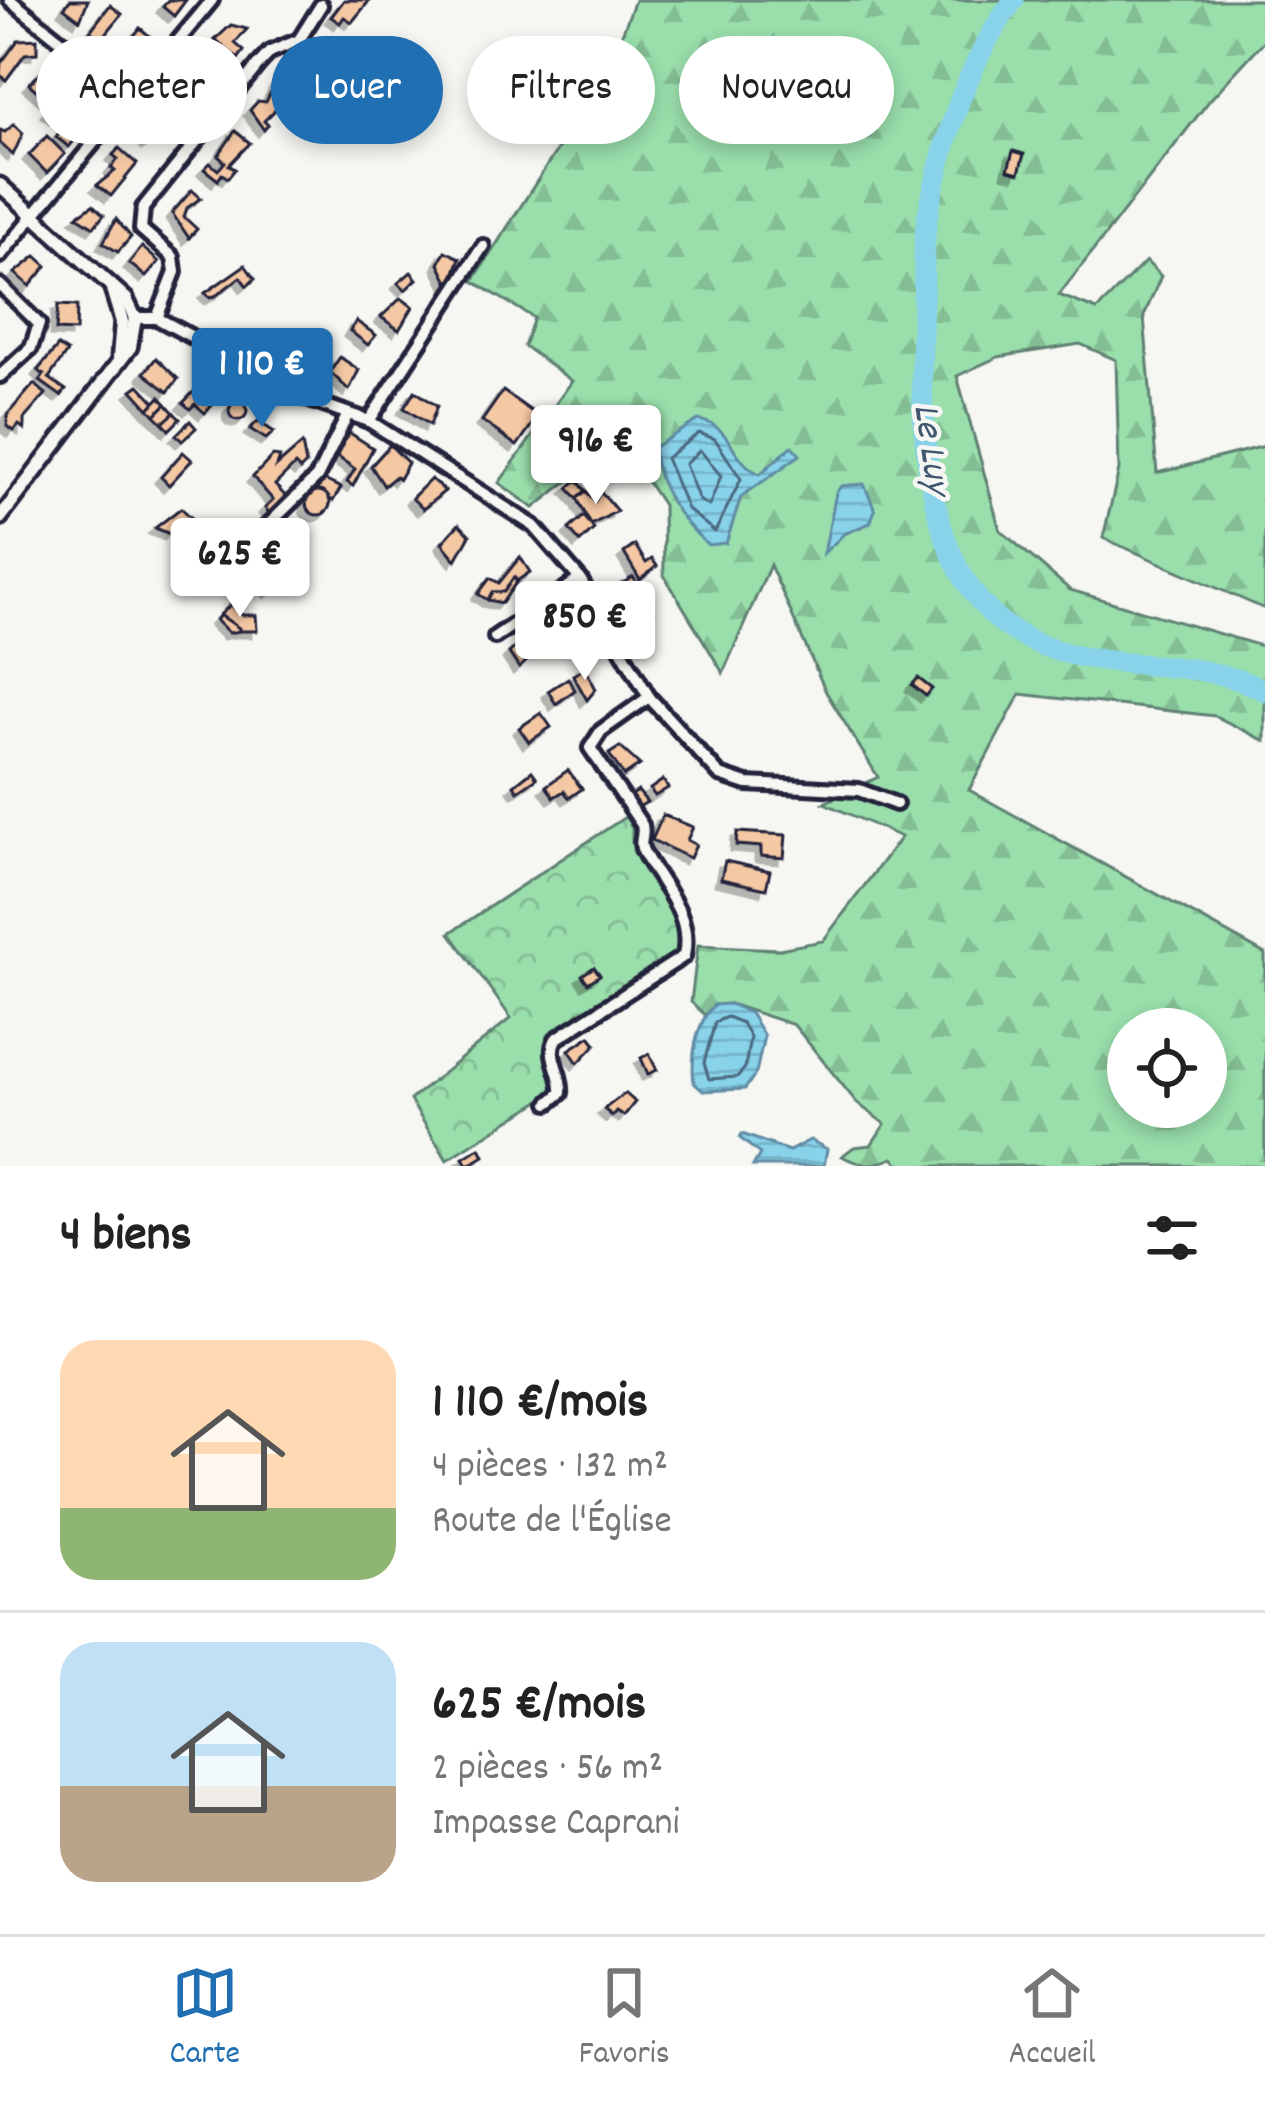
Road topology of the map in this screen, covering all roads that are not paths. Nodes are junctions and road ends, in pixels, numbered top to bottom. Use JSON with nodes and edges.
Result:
{"nodes":[{"id":1,"x":10,"y":0,"type":"edge"},
{"id":2,"x":212,"y":0,"type":"edge"},
{"id":3,"x":321,"y":5,"type":"dead end"},
{"id":4,"x":55,"y":36,"type":"edge"},
{"id":5,"x":183,"y":36,"type":"edge"},
{"id":6,"x":95,"y":144,"type":"edge"},
{"id":7,"x":0,"y":185,"type":"edge"},
{"id":8,"x":34,"y":218,"type":"junction"},
{"id":9,"x":483,"y":246,"type":"dead end"},
{"id":10,"x":0,"y":256,"type":"edge"},
{"id":11,"x":0,"y":285,"type":"edge"},
{"id":12,"x":157,"y":317,"type":"junction"},
{"id":13,"x":129,"y":320,"type":"junction"},
{"id":14,"x":0,"y":376,"type":"edge"},
{"id":15,"x":349,"y":414,"type":"junction"},
{"id":16,"x":369,"y":421,"type":"junction"},
{"id":17,"x":0,"y":518,"type":"edge"},
{"id":18,"x":580,"y":579,"type":"junction"},
{"id":19,"x":210,"y":582,"type":"dead end"},
{"id":20,"x":495,"y":637,"type":"dead end"},
{"id":21,"x":649,"y":697,"type":"junction"},
{"id":22,"x":896,"y":804,"type":"dead end"},
{"id":23,"x":549,"y":1103,"type":"dead end"}],
"edges":[{"from":1,"to":4,"type":"street"},
{"from":2,"to":5,"type":"street"},
{"from":3,"to":12,"type":"street"},
{"from":6,"to":8,"type":"street"},
{"from":7,"to":8,"type":"street"},
{"from":8,"to":10,"type":"street"},
{"from":8,"to":13,"type":"street"},
{"from":9,"to":16,"type":"street"},
{"from":11,"to":14,"type":"street"},
{"from":12,"to":13,"type":"street"},
{"from":12,"to":15,"type":"street"},
{"from":13,"to":17,"type":"street"},
{"from":15,"to":16,"type":"street"},
{"from":15,"to":19,"type":"street"},
{"from":16,"to":18,"type":"street"},
{"from":18,"to":20,"type":"street"},
{"from":18,"to":21,"type":"street"},
{"from":21,"to":22,"type":"street"},
{"from":21,"to":23,"type":"street"}]}
